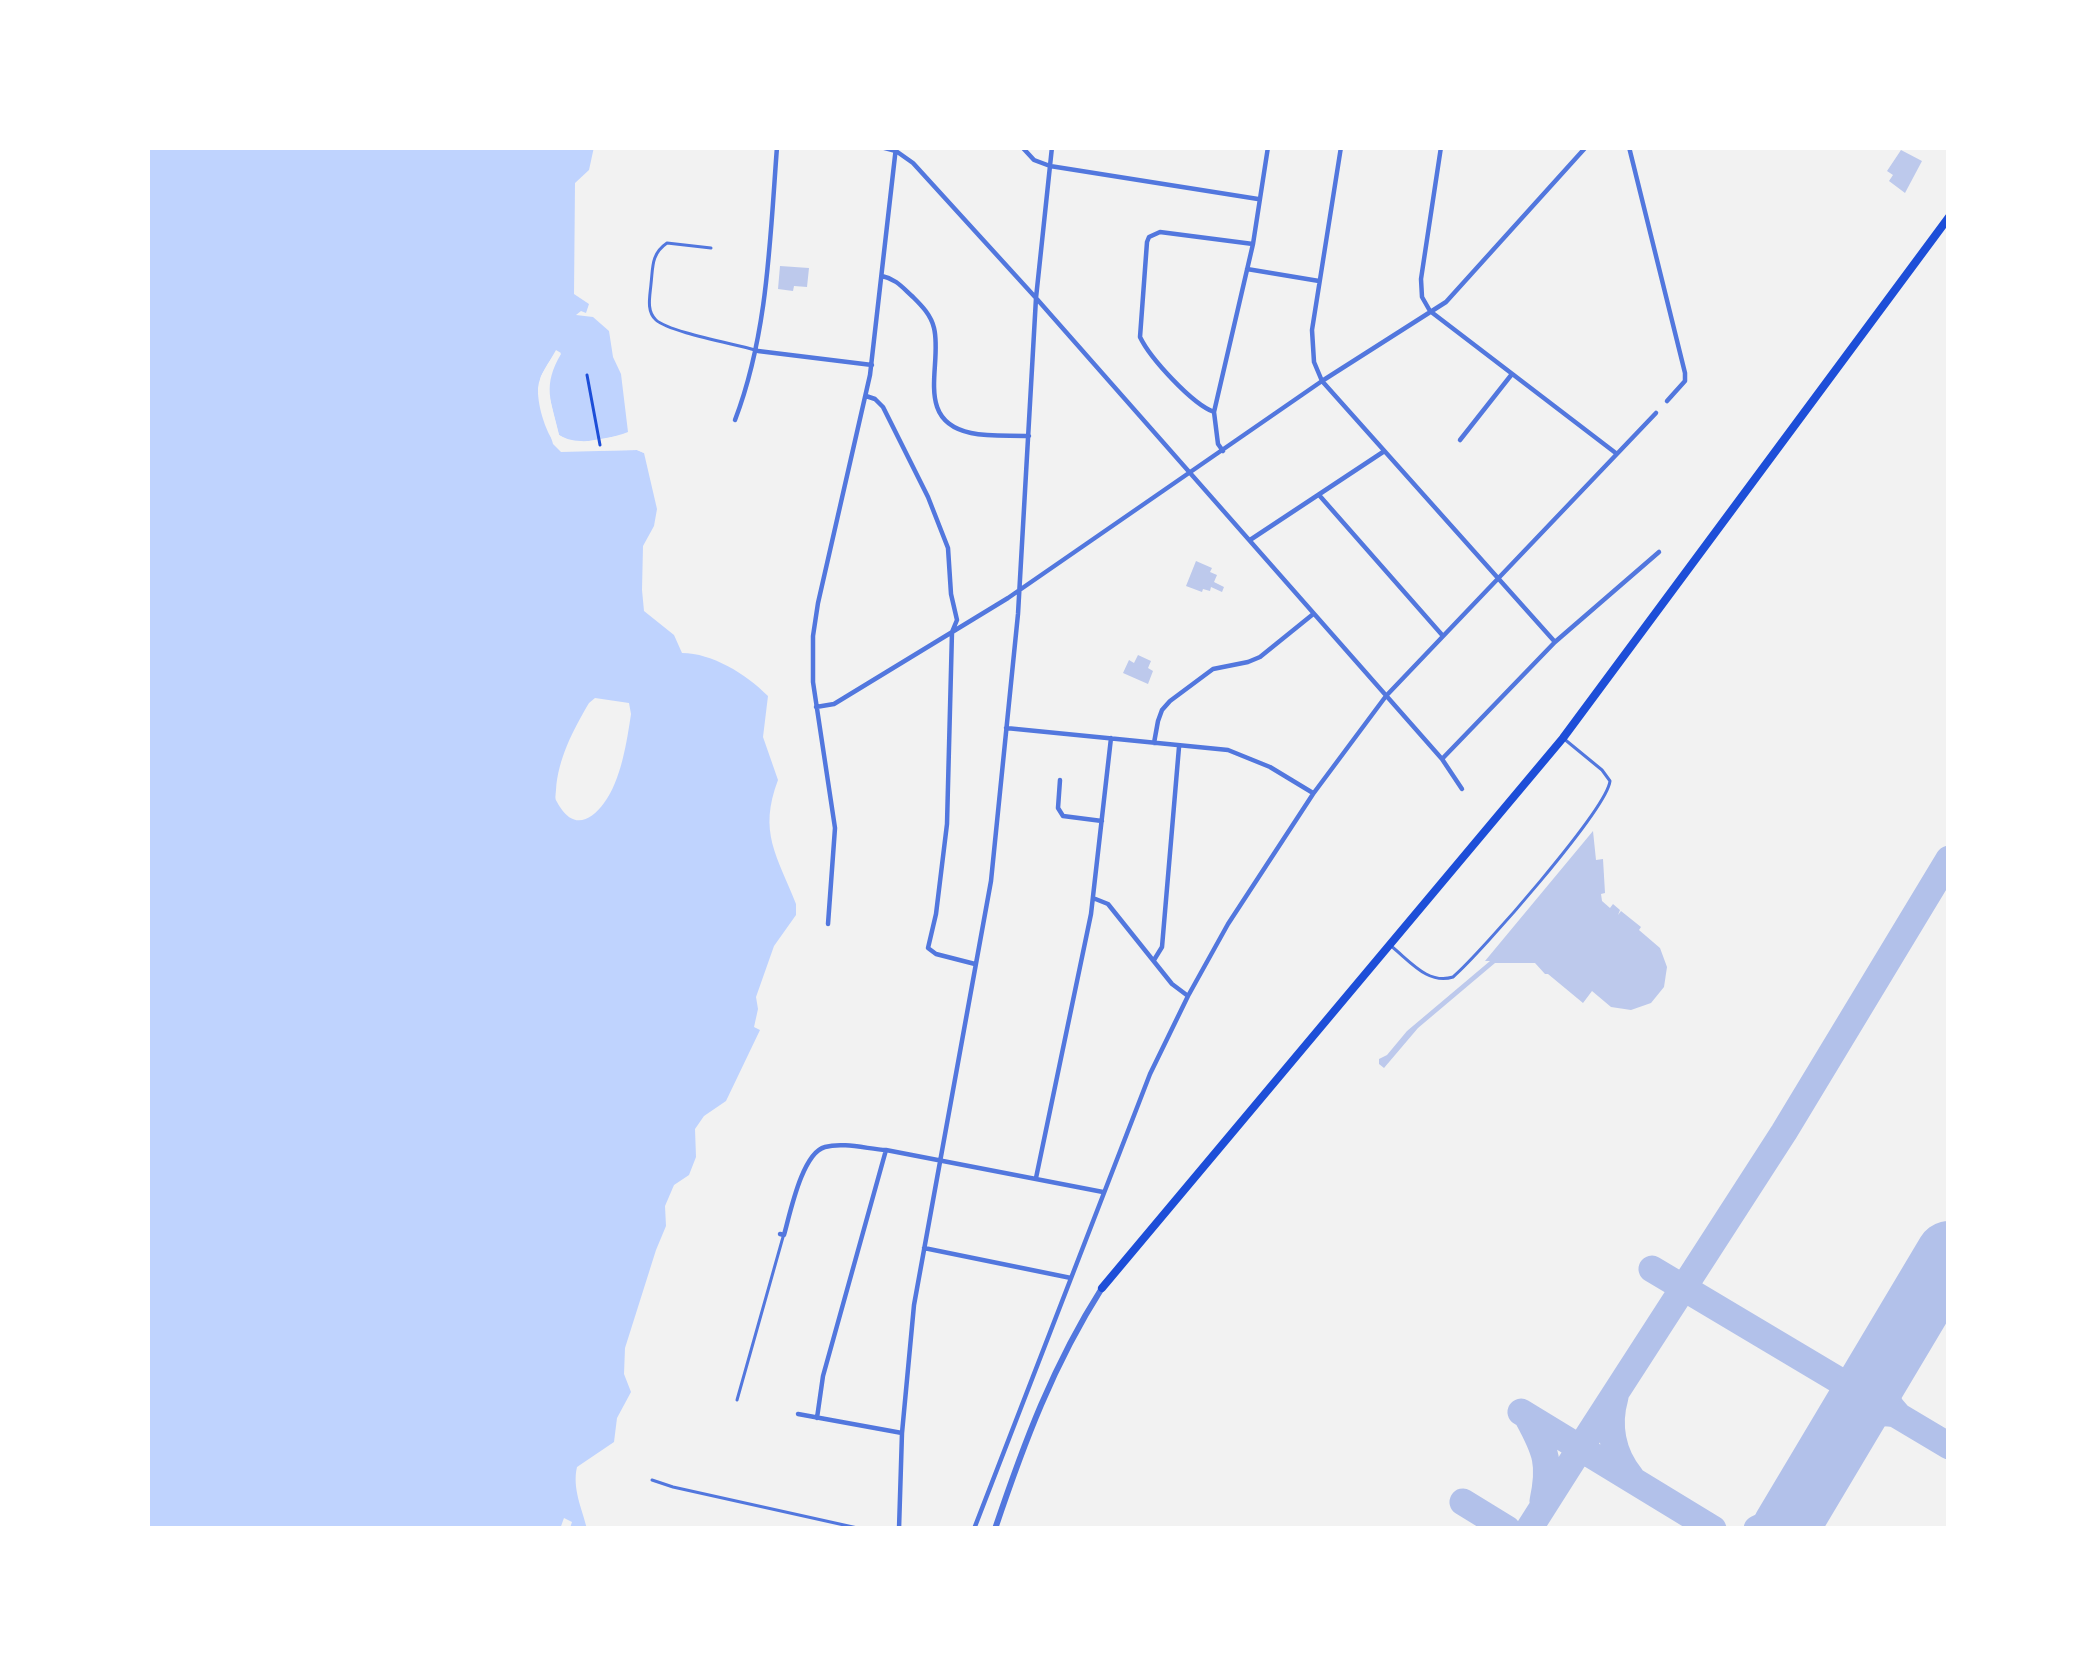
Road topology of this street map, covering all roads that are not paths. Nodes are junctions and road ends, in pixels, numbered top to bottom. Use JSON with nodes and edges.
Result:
{"nodes":[{"id":1,"x":777,"y":147,"type":"edge"},
{"id":2,"x":881,"y":147,"type":"edge"},
{"id":3,"x":1022,"y":147,"type":"edge"},
{"id":4,"x":1052,"y":147,"type":"edge"},
{"id":5,"x":1268,"y":147,"type":"edge"},
{"id":6,"x":1341,"y":147,"type":"edge"},
{"id":7,"x":1441,"y":147,"type":"edge"},
{"id":8,"x":1586,"y":147,"type":"edge"},
{"id":9,"x":1629,"y":147,"type":"edge"},
{"id":10,"x":896,"y":149,"type":"edge"},
{"id":11,"x":1050,"y":166,"type":"junction"},
{"id":12,"x":1260,"y":200,"type":"junction"},
{"id":13,"x":1949,"y":217,"type":"edge"},
{"id":14,"x":1252,"y":244,"type":"junction"},
{"id":15,"x":711,"y":248,"type":"dead end"},
{"id":16,"x":1246,"y":269,"type":"junction"},
{"id":17,"x":882,"y":276,"type":"junction"},
{"id":18,"x":1319,"y":281,"type":"junction"},
{"id":19,"x":1036,"y":298,"type":"junction"},
{"id":20,"x":1430,"y":311,"type":"junction"},
{"id":21,"x":757,"y":350,"type":"junction"},
{"id":22,"x":872,"y":364,"type":"junction"},
{"id":23,"x":1512,"y":374,"type":"junction"},
{"id":24,"x":1322,"y":381,"type":"junction"},
{"id":25,"x":866,"y":396,"type":"junction"},
{"id":26,"x":1666,"y":401,"type":"dead end"},
{"id":27,"x":1214,"y":412,"type":"junction"},
{"id":28,"x":1656,"y":413,"type":"dead end"},
{"id":29,"x":735,"y":420,"type":"dead end"},
{"id":30,"x":1030,"y":436,"type":"junction"},
{"id":31,"x":1460,"y":440,"type":"dead end"},
{"id":32,"x":1223,"y":451,"type":"junction"},
{"id":33,"x":1383,"y":452,"type":"junction"},
{"id":34,"x":1617,"y":454,"type":"junction"},
{"id":35,"x":1190,"y":473,"type":"junction"},
{"id":36,"x":1319,"y":495,"type":"junction"},
{"id":37,"x":1250,"y":540,"type":"junction"},
{"id":38,"x":1659,"y":553,"type":"dead end"},
{"id":39,"x":1499,"y":577,"type":"junction"},
{"id":40,"x":1018,"y":590,"type":"junction"},
{"id":41,"x":1314,"y":614,"type":"junction"},
{"id":42,"x":952,"y":632,"type":"junction"},
{"id":43,"x":1443,"y":636,"type":"junction"},
{"id":44,"x":1556,"y":642,"type":"junction"},
{"id":45,"x":1386,"y":696,"type":"junction"},
{"id":46,"x":816,"y":707,"type":"junction"},
{"id":47,"x":1006,"y":728,"type":"junction"},
{"id":48,"x":1111,"y":738,"type":"junction"},
{"id":49,"x":1563,"y":738,"type":"junction"},
{"id":50,"x":1154,"y":743,"type":"junction"},
{"id":51,"x":1179,"y":745,"type":"junction"},
{"id":52,"x":1442,"y":759,"type":"junction"},
{"id":53,"x":1060,"y":780,"type":"dead end"},
{"id":54,"x":1462,"y":789,"type":"dead end"},
{"id":55,"x":1313,"y":794,"type":"junction"},
{"id":56,"x":1102,"y":820,"type":"junction"},
{"id":57,"x":1094,"y":898,"type":"junction"},
{"id":58,"x":828,"y":924,"type":"dead end"},
{"id":59,"x":1390,"y":945,"type":"junction"},
{"id":60,"x":1154,"y":960,"type":"junction"},
{"id":61,"x":977,"y":965,"type":"junction"},
{"id":62,"x":1188,"y":996,"type":"junction"},
{"id":63,"x":886,"y":1150,"type":"junction"},
{"id":64,"x":940,"y":1161,"type":"junction"},
{"id":65,"x":1036,"y":1178,"type":"junction"},
{"id":66,"x":1104,"y":1192,"type":"junction"},
{"id":67,"x":782,"y":1234,"type":"joint"},
{"id":68,"x":924,"y":1249,"type":"junction"},
{"id":69,"x":1071,"y":1278,"type":"junction"},
{"id":70,"x":1102,"y":1288,"type":"joint"},
{"id":71,"x":737,"y":1400,"type":"dead end"},
{"id":72,"x":798,"y":1414,"type":"dead end"},
{"id":73,"x":817,"y":1418,"type":"junction"},
{"id":74,"x":902,"y":1433,"type":"junction"},
{"id":75,"x":652,"y":1480,"type":"dead end"},
{"id":76,"x":862,"y":1529,"type":"edge"},
{"id":77,"x":899,"y":1529,"type":"edge"},
{"id":78,"x":974,"y":1529,"type":"edge"},
{"id":79,"x":995,"y":1529,"type":"edge"}],
"edges":[{"from":1,"to":21,"type":"street"},
{"from":2,"to":10,"type":"street"},
{"from":3,"to":11,"type":"street"},
{"from":4,"to":11,"type":"street"},
{"from":5,"to":12,"type":"street"},
{"from":6,"to":18,"type":"street"},
{"from":7,"to":20,"type":"street"},
{"from":8,"to":20,"type":"street"},
{"from":9,"to":26,"type":"street"},
{"from":10,"to":17,"type":"street"},
{"from":10,"to":19,"type":"street"},
{"from":11,"to":12,"type":"street"},
{"from":11,"to":19,"type":"street"},
{"from":12,"to":14,"type":"street"},
{"from":13,"to":49,"type":"highway"},
{"from":14,"to":16,"type":"street"},
{"from":14,"to":27,"type":"street"},
{"from":15,"to":21,"type":"lane"},
{"from":16,"to":18,"type":"street"},
{"from":16,"to":27,"type":"street"},
{"from":17,"to":22,"type":"street"},
{"from":17,"to":30,"type":"street"},
{"from":18,"to":24,"type":"street"},
{"from":19,"to":30,"type":"street"},
{"from":19,"to":35,"type":"street"},
{"from":20,"to":23,"type":"street"},
{"from":20,"to":24,"type":"street"},
{"from":21,"to":22,"type":"street"},
{"from":21,"to":29,"type":"street"},
{"from":22,"to":25,"type":"street"},
{"from":23,"to":31,"type":"street"},
{"from":23,"to":34,"type":"street"},
{"from":24,"to":32,"type":"street"},
{"from":24,"to":33,"type":"street"},
{"from":25,"to":42,"type":"street"},
{"from":25,"to":46,"type":"street"},
{"from":27,"to":32,"type":"street"},
{"from":28,"to":34,"type":"street"},
{"from":30,"to":40,"type":"street"},
{"from":32,"to":35,"type":"street"},
{"from":33,"to":36,"type":"street"},
{"from":33,"to":39,"type":"street"},
{"from":34,"to":39,"type":"street"},
{"from":35,"to":37,"type":"street"},
{"from":35,"to":40,"type":"street"},
{"from":36,"to":37,"type":"street"},
{"from":36,"to":43,"type":"street"},
{"from":37,"to":41,"type":"street"},
{"from":38,"to":44,"type":"street"},
{"from":39,"to":43,"type":"street"},
{"from":39,"to":44,"type":"street"},
{"from":40,"to":42,"type":"street"},
{"from":40,"to":47,"type":"street"},
{"from":41,"to":45,"type":"street"},
{"from":41,"to":50,"type":"street"},
{"from":42,"to":46,"type":"street"},
{"from":42,"to":61,"type":"street"},
{"from":43,"to":45,"type":"street"},
{"from":44,"to":52,"type":"street"},
{"from":45,"to":52,"type":"street"},
{"from":45,"to":55,"type":"street"},
{"from":46,"to":58,"type":"street"},
{"from":47,"to":48,"type":"street"},
{"from":47,"to":61,"type":"street"},
{"from":48,"to":50,"type":"street"},
{"from":48,"to":56,"type":"street"},
{"from":49,"to":59,"type":"highway"},
{"from":49,"to":59,"type":"lane"},
{"from":50,"to":51,"type":"street"},
{"from":51,"to":55,"type":"street"},
{"from":51,"to":60,"type":"street"},
{"from":52,"to":54,"type":"street"},
{"from":53,"to":56,"type":"street"},
{"from":55,"to":62,"type":"street"},
{"from":56,"to":57,"type":"street"},
{"from":57,"to":60,"type":"street"},
{"from":57,"to":65,"type":"street"},
{"from":59,"to":70,"type":"highway"},
{"from":60,"to":62,"type":"street"},
{"from":61,"to":64,"type":"street"},
{"from":62,"to":66,"type":"street"},
{"from":63,"to":64,"type":"street"},
{"from":63,"to":67,"type":"street"},
{"from":63,"to":73,"type":"street"},
{"from":64,"to":65,"type":"street"},
{"from":64,"to":68,"type":"street"},
{"from":65,"to":66,"type":"street"},
{"from":66,"to":69,"type":"street"},
{"from":67,"to":71,"type":"lane"},
{"from":68,"to":69,"type":"street"},
{"from":68,"to":74,"type":"street"},
{"from":69,"to":78,"type":"street"},
{"from":70,"to":79,"type":"street"},
{"from":72,"to":73,"type":"street"},
{"from":73,"to":74,"type":"street"},
{"from":74,"to":77,"type":"street"},
{"from":75,"to":76,"type":"lane"}]}
